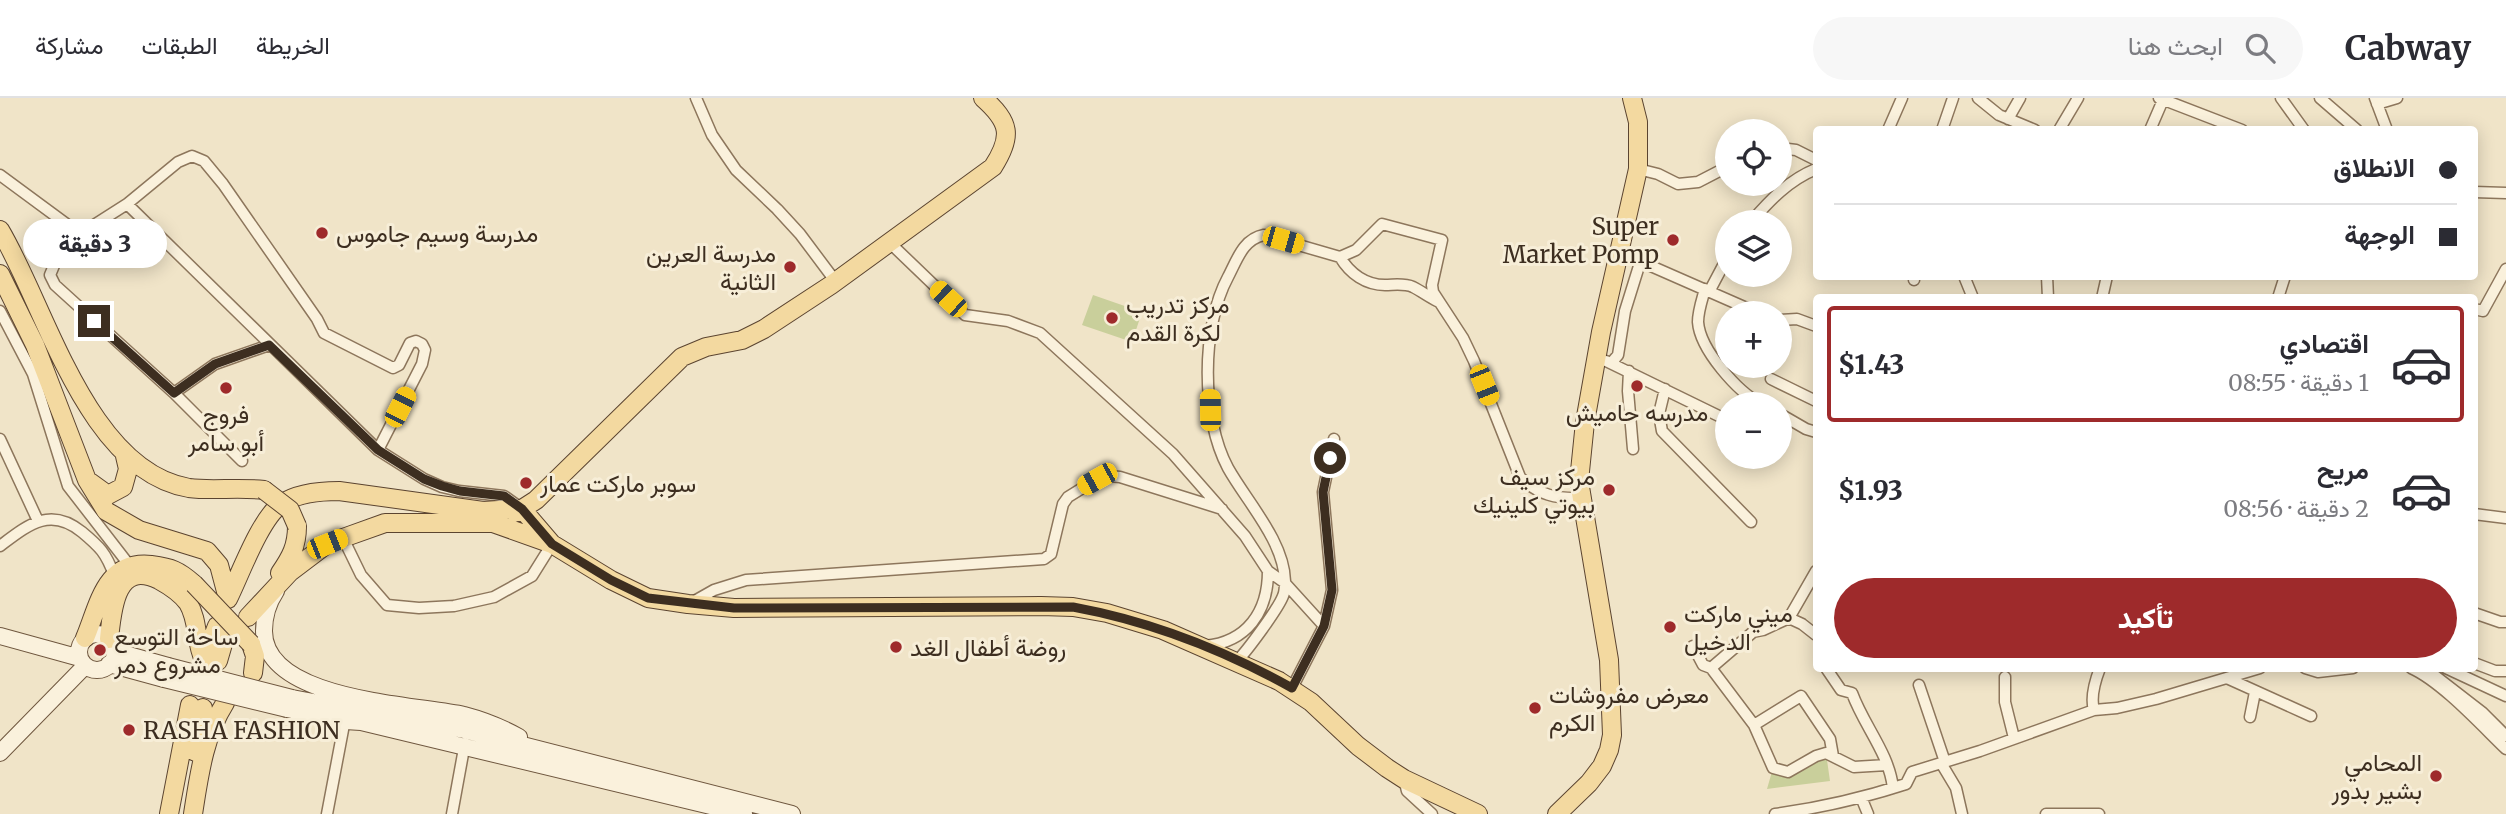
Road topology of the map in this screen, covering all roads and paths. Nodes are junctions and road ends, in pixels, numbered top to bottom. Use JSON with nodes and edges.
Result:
{"nodes":[{"id":1,"x":696,"y":98,"type":"edge"},
{"id":2,"x":983,"y":98,"type":"edge"},
{"id":3,"x":1632,"y":98,"type":"edge"},
{"id":4,"x":1902,"y":98,"type":"edge"},
{"id":5,"x":1953,"y":98,"type":"edge"},
{"id":6,"x":1978,"y":98,"type":"edge"},
{"id":7,"x":2021,"y":98,"type":"edge"},
{"id":8,"x":2077,"y":98,"type":"edge"},
{"id":9,"x":2281,"y":98,"type":"edge"},
{"id":10,"x":2320,"y":98,"type":"edge"},
{"id":11,"x":2398,"y":98,"type":"edge"},
{"id":12,"x":2161,"y":99,"type":"edge"},
{"id":13,"x":2376,"y":101,"type":"edge"},
{"id":14,"x":2013,"y":124,"type":"edge"},
{"id":15,"x":1890,"y":126,"type":"edge"},
{"id":16,"x":1943,"y":126,"type":"edge"},
{"id":17,"x":2061,"y":126,"type":"edge"},
{"id":18,"x":2151,"y":126,"type":"edge"},
{"id":19,"x":2232,"y":126,"type":"edge"},
{"id":20,"x":2301,"y":126,"type":"edge"},
{"id":21,"x":2352,"y":126,"type":"edge"},
{"id":22,"x":2385,"y":126,"type":"edge"},
{"id":23,"x":1792,"y":150,"type":"edge"},
{"id":24,"x":1813,"y":158,"type":"edge"},
{"id":25,"x":1639,"y":169,"type":"junction"},
{"id":26,"x":1813,"y":170,"type":"edge"},
{"id":27,"x":1715,"y":173,"type":"edge"},
{"id":28,"x":0,"y":175,"type":"edge"},
{"id":29,"x":2478,"y":192,"type":"edge"},
{"id":30,"x":2506,"y":193,"type":"edge"},
{"id":31,"x":127,"y":204,"type":"junction"},
{"id":32,"x":1762,"y":210,"type":"edge"},
{"id":33,"x":0,"y":230,"type":"edge"},
{"id":34,"x":80,"y":234,"type":"junction"},
{"id":35,"x":889,"y":242,"type":"junction"},
{"id":36,"x":1340,"y":257,"type":"junction"},
{"id":37,"x":2506,"y":269,"type":"edge"},
{"id":38,"x":0,"y":274,"type":"edge"},
{"id":39,"x":1715,"y":278,"type":"edge"},
{"id":40,"x":836,"y":282,"type":"junction"},
{"id":41,"x":1707,"y":291,"type":"junction"},
{"id":42,"x":1437,"y":301,"type":"junction"},
{"id":43,"x":1730,"y":301,"type":"edge"},
{"id":44,"x":2478,"y":310,"type":"edge"},
{"id":45,"x":0,"y":311,"type":"edge"},
{"id":46,"x":1792,"y":319,"type":"edge"},
{"id":47,"x":1813,"y":325,"type":"edge"},
{"id":48,"x":269,"y":345,"type":"junction"},
{"id":49,"x":1604,"y":361,"type":"junction"},
{"id":50,"x":1629,"y":371,"type":"junction"},
{"id":51,"x":1770,"y":379,"type":"dead end"},
{"id":52,"x":1665,"y":389,"type":"junction"},
{"id":53,"x":1743,"y":392,"type":"edge"},
{"id":54,"x":174,"y":393,"type":"junction"},
{"id":55,"x":1813,"y":400,"type":"edge"},
{"id":56,"x":1715,"y":414,"type":"edge"},
{"id":57,"x":1792,"y":421,"type":"edge"},
{"id":58,"x":1813,"y":431,"type":"edge"},
{"id":59,"x":0,"y":439,"type":"edge"},
{"id":60,"x":1334,"y":439,"type":"dead end"},
{"id":61,"x":1633,"y":449,"type":"dead end"},
{"id":62,"x":378,"y":450,"type":"junction"},
{"id":63,"x":125,"y":456,"type":"junction"},
{"id":64,"x":242,"y":461,"type":"dead end"},
{"id":65,"x":87,"y":480,"type":"junction"},
{"id":66,"x":1581,"y":498,"type":"junction"},
{"id":67,"x":522,"y":509,"type":"junction"},
{"id":68,"x":1222,"y":509,"type":"junction"},
{"id":69,"x":2478,"y":514,"type":"edge"},
{"id":70,"x":2506,"y":518,"type":"edge"},
{"id":71,"x":38,"y":521,"type":"junction"},
{"id":72,"x":1751,"y":522,"type":"dead end"},
{"id":73,"x":493,"y":523,"type":"junction"},
{"id":74,"x":343,"y":538,"type":"junction"},
{"id":75,"x":552,"y":544,"type":"junction"},
{"id":76,"x":0,"y":546,"type":"edge"},
{"id":77,"x":122,"y":570,"type":"junction"},
{"id":78,"x":290,"y":572,"type":"junction"},
{"id":79,"x":1268,"y":572,"type":"junction"},
{"id":80,"x":1813,"y":576,"type":"edge"},
{"id":81,"x":1285,"y":583,"type":"junction"},
{"id":82,"x":688,"y":604,"type":"junction"},
{"id":83,"x":2478,"y":614,"type":"edge"},
{"id":84,"x":1789,"y":618,"type":"junction"},
{"id":85,"x":2506,"y":622,"type":"edge"},
{"id":86,"x":0,"y":626,"type":"edge"},
{"id":87,"x":1324,"y":626,"type":"junction"},
{"id":88,"x":221,"y":632,"type":"dead end"},
{"id":89,"x":1813,"y":633,"type":"edge"},
{"id":90,"x":0,"y":636,"type":"edge"},
{"id":91,"x":1693,"y":646,"type":"dead end"},
{"id":92,"x":1203,"y":647,"type":"junction"},
{"id":93,"x":111,"y":651,"type":"junction"},
{"id":94,"x":82,"y":652,"type":"junction"},
{"id":95,"x":1237,"y":661,"type":"junction"},
{"id":96,"x":2478,"y":665,"type":"edge"},
{"id":97,"x":1711,"y":668,"type":"junction"},
{"id":98,"x":2506,"y":671,"type":"edge"},
{"id":99,"x":1829,"y":672,"type":"edge"},
{"id":100,"x":2100,"y":672,"type":"edge"},
{"id":101,"x":2249,"y":672,"type":"edge"},
{"id":102,"x":2418,"y":672,"type":"edge"},
{"id":103,"x":2430,"y":672,"type":"edge"},
{"id":104,"x":2455,"y":672,"type":"edge"},
{"id":105,"x":253,"y":673,"type":"dead end"},
{"id":106,"x":2005,"y":677,"type":"dead end"},
{"id":107,"x":2230,"y":679,"type":"junction"},
{"id":108,"x":1919,"y":685,"type":"dead end"},
{"id":109,"x":1292,"y":688,"type":"junction"},
{"id":110,"x":2255,"y":692,"type":"junction"},
{"id":111,"x":2506,"y":696,"type":"edge"},
{"id":112,"x":225,"y":703,"type":"dead end"},
{"id":113,"x":2094,"y":710,"type":"junction"},
{"id":114,"x":346,"y":715,"type":"junction"},
{"id":115,"x":2311,"y":716,"type":"dead end"},
{"id":116,"x":2250,"y":717,"type":"dead end"},
{"id":117,"x":1754,"y":725,"type":"junction"},
{"id":118,"x":2506,"y":736,"type":"edge"},
{"id":119,"x":464,"y":737,"type":"junction"},
{"id":120,"x":2014,"y":738,"type":"junction"},
{"id":121,"x":533,"y":746,"type":"junction"},
{"id":122,"x":2506,"y":750,"type":"edge"},
{"id":123,"x":0,"y":753,"type":"edge"},
{"id":124,"x":1833,"y":756,"type":"junction"},
{"id":125,"x":1943,"y":762,"type":"junction"},
{"id":126,"x":1887,"y":765,"type":"junction"},
{"id":127,"x":1404,"y":779,"type":"junction"},
{"id":128,"x":1893,"y":788,"type":"junction"},
{"id":129,"x":1861,"y":797,"type":"junction"},
{"id":130,"x":770,"y":811,"type":"edge"},
{"id":131,"x":1963,"y":813,"type":"edge"},
{"id":132,"x":169,"y":814,"type":"edge"},
{"id":133,"x":184,"y":814,"type":"edge"},
{"id":134,"x":193,"y":814,"type":"edge"},
{"id":135,"x":327,"y":814,"type":"edge"},
{"id":136,"x":452,"y":814,"type":"edge"},
{"id":137,"x":744,"y":814,"type":"edge"},
{"id":138,"x":792,"y":814,"type":"edge"},
{"id":139,"x":1432,"y":814,"type":"edge"},
{"id":140,"x":1478,"y":814,"type":"edge"},
{"id":141,"x":1557,"y":814,"type":"edge"},
{"id":142,"x":1775,"y":814,"type":"edge"},
{"id":143,"x":1868,"y":814,"type":"edge"},
{"id":144,"x":2046,"y":814,"type":"edge"},
{"id":145,"x":2099,"y":814,"type":"edge"}],
"edges":[{"from":1,"to":40,"type":"street"},
{"from":2,"to":35,"type":"main road"},
{"from":3,"to":25,"type":"main road"},
{"from":4,"to":15,"type":"street"},
{"from":5,"to":16,"type":"street"},
{"from":6,"to":14,"type":"street"},
{"from":7,"to":14,"type":"street"},
{"from":8,"to":17,"type":"street"},
{"from":9,"to":20,"type":"street"},
{"from":10,"to":21,"type":"street"},
{"from":11,"to":13,"type":"street"},
{"from":12,"to":18,"type":"street"},
{"from":12,"to":19,"type":"street"},
{"from":13,"to":22,"type":"street"},
{"from":23,"to":24,"type":"street"},
{"from":25,"to":27,"type":"street"},
{"from":25,"to":49,"type":"main road"},
{"from":26,"to":32,"type":"street"},
{"from":28,"to":34,"type":"street"},
{"from":29,"to":30,"type":"street"},
{"from":31,"to":34,"type":"street"},
{"from":31,"to":48,"type":"street"},
{"from":31,"to":62,"type":"street"},
{"from":33,"to":63,"type":"main road"},
{"from":34,"to":54,"type":"street"},
{"from":35,"to":40,"type":"main road"},
{"from":35,"to":68,"type":"street"},
{"from":36,"to":42,"type":"street"},
{"from":36,"to":42,"type":"street"},
{"from":36,"to":81,"type":"street"},
{"from":37,"to":44,"type":"street"},
{"from":38,"to":65,"type":"main road"},
{"from":39,"to":41,"type":"street"},
{"from":40,"to":67,"type":"main road"},
{"from":41,"to":43,"type":"street"},
{"from":41,"to":49,"type":"street"},
{"from":41,"to":53,"type":"street"},
{"from":42,"to":66,"type":"street"},
{"from":45,"to":77,"type":"street"},
{"from":46,"to":47,"type":"street"},
{"from":48,"to":54,"type":"street"},
{"from":48,"to":62,"type":"street"},
{"from":49,"to":50,"type":"street"},
{"from":49,"to":66,"type":"main road"},
{"from":50,"to":52,"type":"street"},
{"from":50,"to":61,"type":"street"},
{"from":51,"to":55,"type":"street"},
{"from":52,"to":56,"type":"street"},
{"from":52,"to":72,"type":"street"},
{"from":54,"to":64,"type":"street"},
{"from":57,"to":58,"type":"street"},
{"from":59,"to":71,"type":"street"},
{"from":60,"to":87,"type":"street"},
{"from":62,"to":67,"type":"street"},
{"from":63,"to":65,"type":"main road"},
{"from":63,"to":78,"type":"main road","bridge":true},
{"from":65,"to":67,"type":"main road"},
{"from":66,"to":141,"type":"main road"},
{"from":67,"to":73,"type":"main road"},
{"from":67,"to":75,"type":"main road"},
{"from":68,"to":79,"type":"street"},
{"from":68,"to":82,"type":"street"},
{"from":69,"to":70,"type":"street"},
{"from":71,"to":76,"type":"street"},
{"from":71,"to":77,"type":"street"},
{"from":73,"to":74,"type":"main road"},
{"from":73,"to":75,"type":"main road"},
{"from":74,"to":75,"type":"street"},
{"from":74,"to":78,"type":"main road"},
{"from":75,"to":82,"type":"main road"},
{"from":77,"to":94,"type":"main road"},
{"from":77,"to":105,"type":"main road","bridge":true},
{"from":78,"to":121,"type":"street"},
{"from":79,"to":81,"type":"street"},
{"from":79,"to":92,"type":"street"},
{"from":80,"to":84,"type":"street"},
{"from":81,"to":87,"type":"street"},
{"from":81,"to":95,"type":"street"},
{"from":82,"to":92,"type":"main road"},
{"from":83,"to":85,"type":"street"},
{"from":84,"to":89,"type":"street"},
{"from":84,"to":97,"type":"street"},
{"from":86,"to":94,"type":"street"},
{"from":87,"to":109,"type":"street"},
{"from":88,"to":93,"type":"main road"},
{"from":90,"to":94,"type":"street"},
{"from":91,"to":97,"type":"street"},
{"from":92,"to":95,"type":"main road"},
{"from":93,"to":94,"type":"street"},
{"from":93,"to":94,"type":"street"},
{"from":93,"to":114,"type":"street","bridge":true},
{"from":94,"to":123,"type":"street"},
{"from":95,"to":109,"type":"main road"},
{"from":96,"to":98,"type":"street"},
{"from":97,"to":117,"type":"street"},
{"from":99,"to":126,"type":"street"},
{"from":100,"to":113,"type":"street"},
{"from":101,"to":107,"type":"street"},
{"from":102,"to":122,"type":"street"},
{"from":103,"to":118,"type":"street"},
{"from":104,"to":111,"type":"street"},
{"from":106,"to":120,"type":"street"},
{"from":107,"to":110,"type":"street"},
{"from":107,"to":113,"type":"street"},
{"from":108,"to":125,"type":"street"},
{"from":109,"to":127,"type":"main road"},
{"from":110,"to":115,"type":"street"},
{"from":110,"to":116,"type":"street"},
{"from":112,"to":134,"type":"main road"},
{"from":113,"to":120,"type":"street"},
{"from":114,"to":119,"type":"street"},
{"from":114,"to":135,"type":"street"},
{"from":117,"to":124,"type":"street"},
{"from":117,"to":124,"type":"street"},
{"from":119,"to":121,"type":"street"},
{"from":119,"to":136,"type":"street"},
{"from":119,"to":137,"type":"street"},
{"from":120,"to":125,"type":"street"},
{"from":121,"to":130,"type":"street"},
{"from":124,"to":126,"type":"street"},
{"from":125,"to":128,"type":"street"},
{"from":125,"to":131,"type":"street"},
{"from":126,"to":128,"type":"street"},
{"from":127,"to":139,"type":"street"},
{"from":127,"to":140,"type":"main road"},
{"from":128,"to":129,"type":"street"},
{"from":129,"to":142,"type":"street"},
{"from":129,"to":143,"type":"street"},
{"from":130,"to":138,"type":"street"},
{"from":132,"to":133,"type":"main road"},
{"from":144,"to":145,"type":"street"}]}
